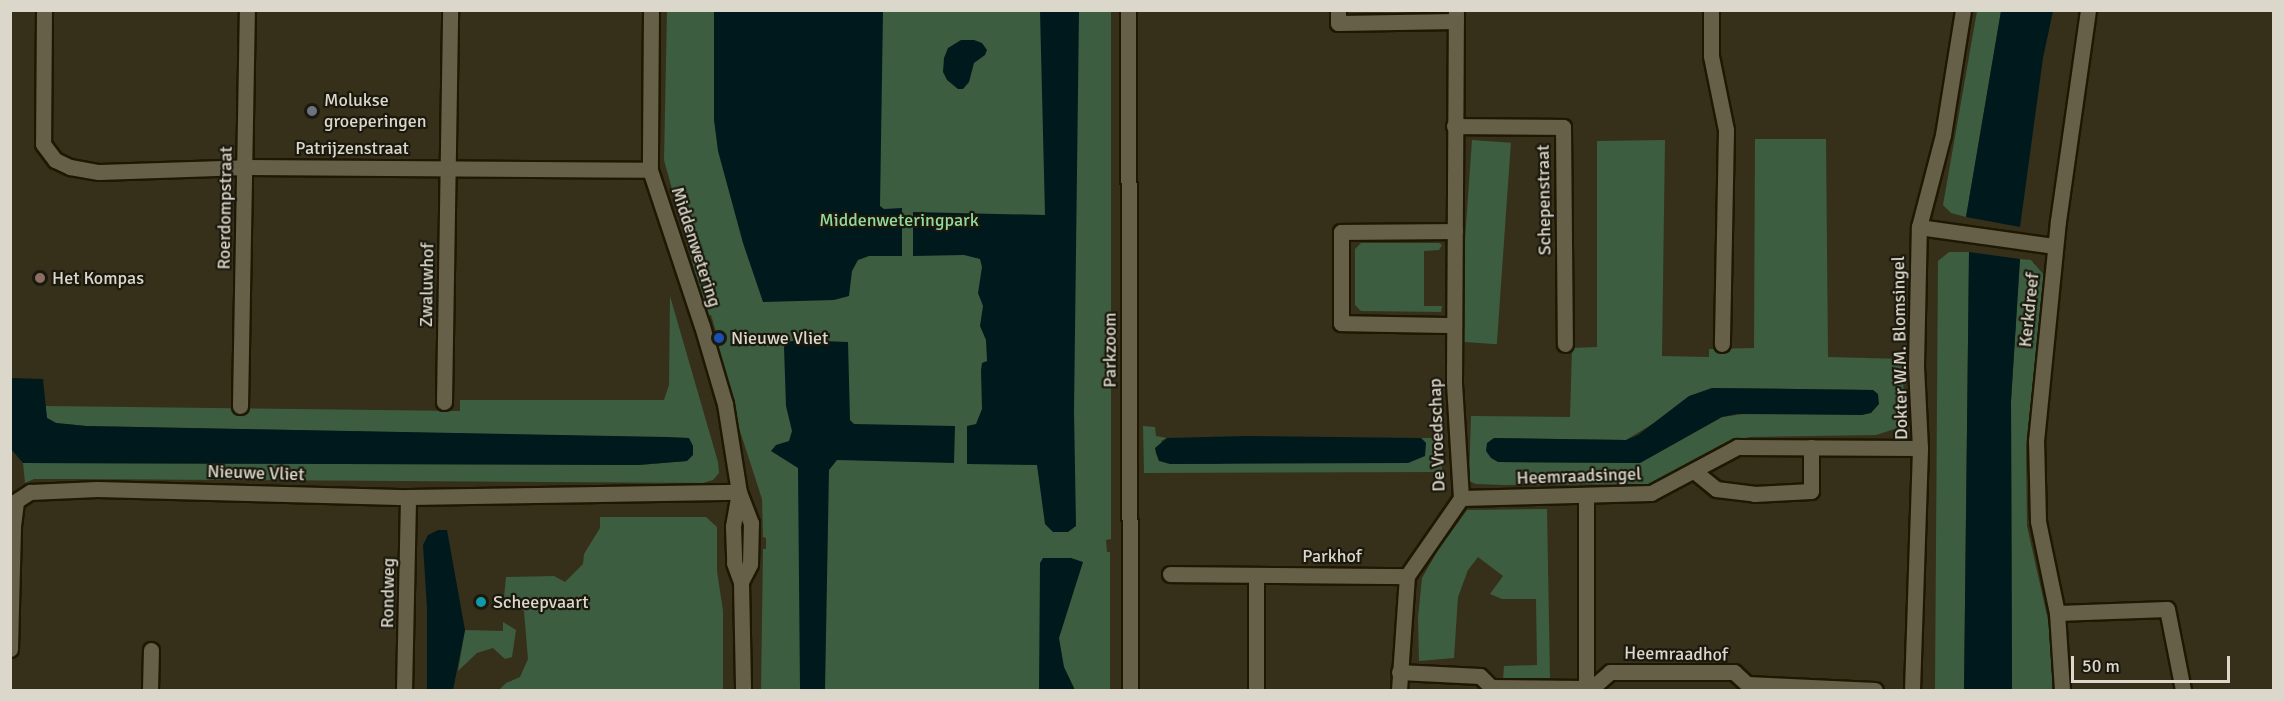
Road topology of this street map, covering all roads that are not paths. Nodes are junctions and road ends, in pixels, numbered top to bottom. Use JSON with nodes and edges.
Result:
{"nodes":[{"id":1,"x":44,"y":10,"type":"edge"},
{"id":2,"x":247,"y":10,"type":"edge"},
{"id":3,"x":450,"y":10,"type":"edge"},
{"id":4,"x":651,"y":10,"type":"edge"},
{"id":5,"x":1128,"y":10,"type":"edge"},
{"id":6,"x":1338,"y":10,"type":"edge"},
{"id":7,"x":1711,"y":10,"type":"edge"},
{"id":8,"x":1963,"y":10,"type":"edge"},
{"id":9,"x":2088,"y":10,"type":"edge"},
{"id":10,"x":1456,"y":16,"type":"edge"},
{"id":11,"x":1454,"y":126,"type":"junction"},
{"id":12,"x":246,"y":167,"type":"junction"},
{"id":13,"x":448,"y":168,"type":"junction"},
{"id":14,"x":650,"y":170,"type":"junction"},
{"id":15,"x":1919,"y":227,"type":"junction"},
{"id":16,"x":1455,"y":231,"type":"junction"},
{"id":17,"x":2055,"y":246,"type":"junction"},
{"id":18,"x":1454,"y":325,"type":"junction"},
{"id":19,"x":1565,"y":344,"type":"dead end"},
{"id":20,"x":1722,"y":344,"type":"dead end"},
{"id":21,"x":444,"y":402,"type":"dead end"},
{"id":22,"x":240,"y":406,"type":"dead end"},
{"id":23,"x":1810,"y":447,"type":"junction"},
{"id":24,"x":1920,"y":448,"type":"junction"},
{"id":25,"x":1694,"y":471,"type":"junction"},
{"id":26,"x":739,"y":492,"type":"junction"},
{"id":27,"x":1587,"y":496,"type":"junction"},
{"id":28,"x":408,"y":497,"type":"junction"},
{"id":29,"x":1461,"y":498,"type":"junction"},
{"id":30,"x":1170,"y":573,"type":"dead end"},
{"id":31,"x":1256,"y":575,"type":"junction"},
{"id":32,"x":1407,"y":576,"type":"junction"},
{"id":33,"x":2057,"y":613,"type":"junction"},
{"id":34,"x":10,"y":649,"type":"edge"},
{"id":35,"x":151,"y":650,"type":"dead end"},
{"id":36,"x":1399,"y":672,"type":"junction"},
{"id":37,"x":1746,"y":687,"type":"edge"},
{"id":38,"x":1586,"y":688,"type":"junction"},
{"id":39,"x":150,"y":690,"type":"edge"},
{"id":40,"x":404,"y":690,"type":"edge"},
{"id":41,"x":742,"y":690,"type":"edge"},
{"id":42,"x":1130,"y":690,"type":"edge"},
{"id":43,"x":1256,"y":690,"type":"edge"},
{"id":44,"x":1399,"y":690,"type":"edge"},
{"id":45,"x":1875,"y":690,"type":"edge"},
{"id":46,"x":1912,"y":690,"type":"edge"},
{"id":47,"x":2062,"y":690,"type":"edge"},
{"id":48,"x":2183,"y":690,"type":"edge"}],
"edges":[{"from":1,"to":12,"type":"street","name":"Patrijzenstraat"},
{"from":2,"to":12,"type":"street","name":"Roerdompstraat"},
{"from":3,"to":13,"type":"street","name":"Zwaluwhof"},
{"from":4,"to":14,"type":"street","name":"Middenwetering"},
{"from":5,"to":42,"type":"street","name":"Parkzoom"},
{"from":6,"to":10,"type":"street","name":"De Vroedschap"},
{"from":7,"to":20,"type":"street"},
{"from":8,"to":15,"type":"street","name":"Dokter W.M. Blomsingel"},
{"from":9,"to":17,"type":"street","name":"Kerkdreef"},
{"from":10,"to":11,"type":"street","name":"De Vroedschap"},
{"from":11,"to":16,"type":"street","name":"De Vroedschap"},
{"from":11,"to":19,"type":"street","name":"Schepenstraat"},
{"from":12,"to":13,"type":"street","name":"Patrijzenstraat"},
{"from":12,"to":22,"type":"street","name":"Roerdompstraat"},
{"from":13,"to":14,"type":"street","name":"Patrijzenstraat"},
{"from":13,"to":21,"type":"street","name":"Zwaluwhof"},
{"from":14,"to":26,"type":"street","name":"Middenwetering"},
{"from":15,"to":17,"type":"street"},
{"from":15,"to":24,"type":"street","name":"Dokter W.M. Blomsingel"},
{"from":16,"to":18,"type":"street","name":"De Vroedschap"},
{"from":16,"to":18,"type":"street"},
{"from":17,"to":33,"type":"street","name":"Kerkdreef"},
{"from":18,"to":29,"type":"street","name":"De Vroedschap"},
{"from":23,"to":24,"type":"street","name":"Heemraadsingel"},
{"from":23,"to":25,"type":"street","name":"Heemraadsingel"},
{"from":23,"to":25,"type":"street"},
{"from":24,"to":46,"type":"street","name":"Dokter W.M. Blomsingel"},
{"from":25,"to":27,"type":"street","name":"Heemraadsingel"},
{"from":26,"to":28,"type":"street","name":"Nieuwe Vliet"},
{"from":26,"to":41,"type":"street","name":"Middenwetering"},
{"from":27,"to":29,"type":"street","name":"Heemraadsingel"},
{"from":27,"to":38,"type":"street"},
{"from":28,"to":34,"type":"street","name":"Nieuwe Vliet"},
{"from":28,"to":40,"type":"street","name":"Rondweg"},
{"from":29,"to":32,"type":"street","name":"De Vroedschap"},
{"from":30,"to":31,"type":"street","name":"Parkhof"},
{"from":31,"to":32,"type":"street","name":"Parkhof"},
{"from":31,"to":43,"type":"street"},
{"from":32,"to":36,"type":"street","name":"De Vroedschap"},
{"from":33,"to":47,"type":"street","name":"Kerkdreef"},
{"from":33,"to":48,"type":"street"},
{"from":35,"to":39,"type":"street"},
{"from":36,"to":38,"type":"street"},
{"from":36,"to":44,"type":"street","name":"De Vroedschap"},
{"from":37,"to":38,"type":"street","name":"Heemraadhof"},
{"from":37,"to":45,"type":"street","name":"Heemraadhof"}]}
